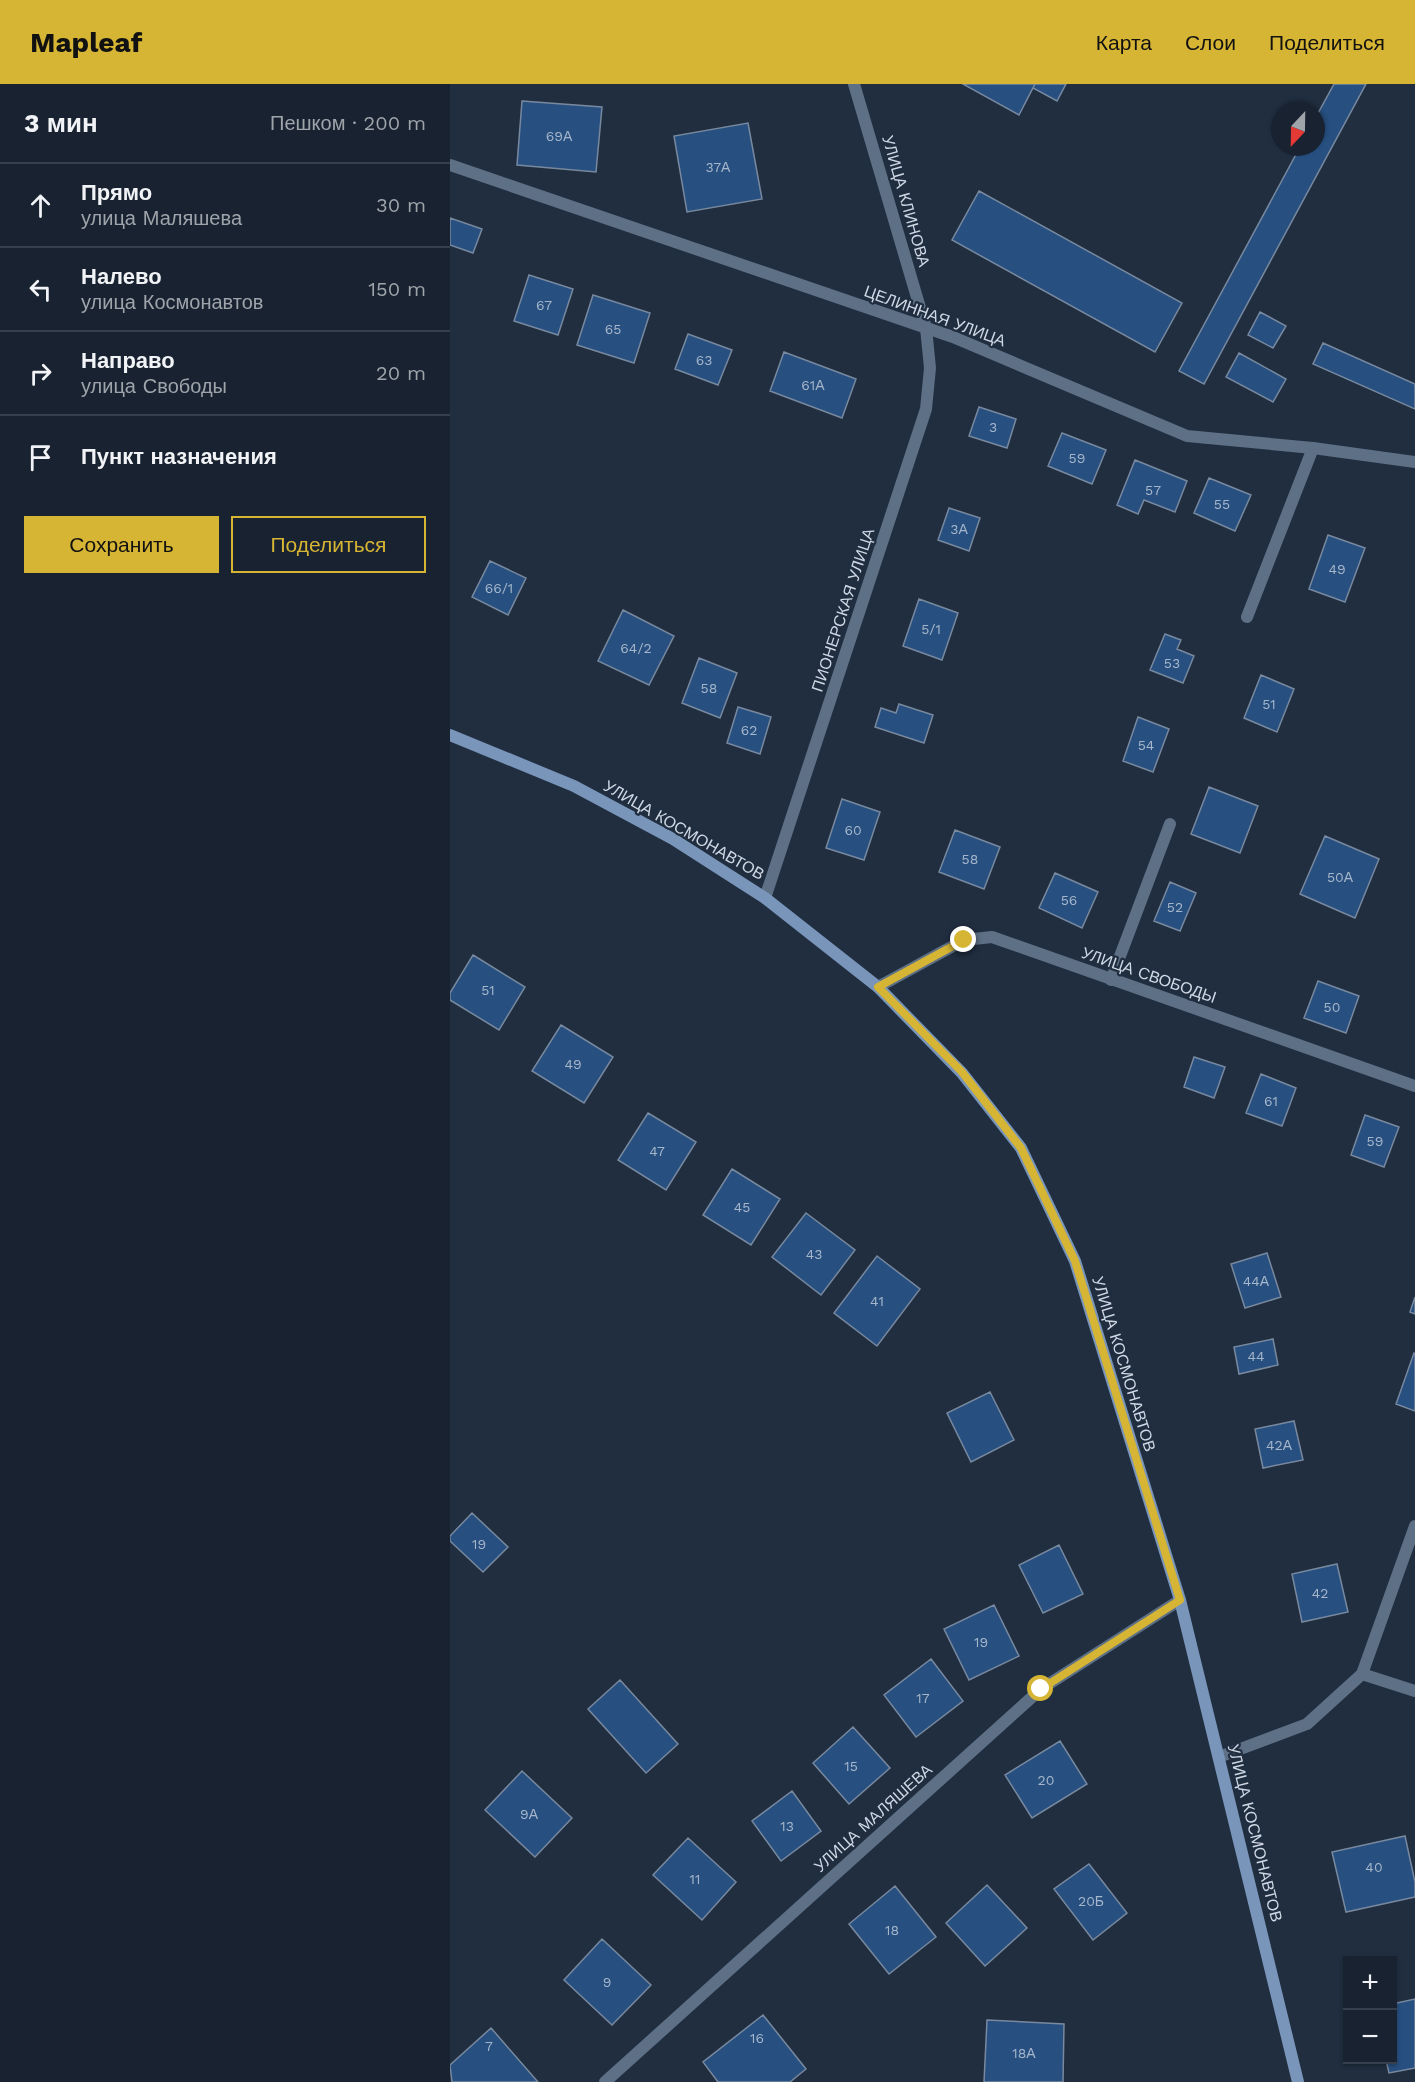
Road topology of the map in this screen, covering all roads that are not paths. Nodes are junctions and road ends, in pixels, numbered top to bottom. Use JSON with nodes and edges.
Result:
{"nodes":[{"id":1,"x":854,"y":84,"type":"edge"},
{"id":2,"x":450,"y":165,"type":"edge"},
{"id":3,"x":926,"y":328,"type":"junction"},
{"id":4,"x":1313,"y":448,"type":"junction"},
{"id":5,"x":1415,"y":462,"type":"edge"},
{"id":6,"x":1247,"y":617,"type":"dead end"},
{"id":7,"x":450,"y":735,"type":"edge"},
{"id":8,"x":1170,"y":824,"type":"dead end"},
{"id":9,"x":765,"y":897,"type":"junction"},
{"id":10,"x":1111,"y":980,"type":"junction"},
{"id":11,"x":878,"y":987,"type":"junction"},
{"id":12,"x":1415,"y":1086,"type":"edge"},
{"id":13,"x":1415,"y":1526,"type":"edge"},
{"id":14,"x":1180,"y":1600,"type":"junction"},
{"id":15,"x":1362,"y":1674,"type":"junction"},
{"id":16,"x":1415,"y":1691,"type":"edge"},
{"id":17,"x":1219,"y":1757,"type":"junction"},
{"id":18,"x":605,"y":2082,"type":"edge"},
{"id":19,"x":1298,"y":2082,"type":"edge"}],
"edges":[{"from":1,"to":3,"type":"street","name":"УЛИЦА КЛИНОВА"},
{"from":2,"to":3,"type":"street","name":"ЦЕЛИННАЯ УЛИЦА"},
{"from":3,"to":4,"type":"street","name":"ЦЕЛИННАЯ УЛИЦА"},
{"from":3,"to":9,"type":"street","name":"ПИОНЕРСКАЯ УЛИЦА"},
{"from":4,"to":5,"type":"street","name":"ЦЕЛИННАЯ УЛИЦА"},
{"from":4,"to":6,"type":"street"},
{"from":7,"to":9,"type":"main road","name":"УЛИЦА КОСМОНАВТОВ"},
{"from":8,"to":10,"type":"street"},
{"from":9,"to":11,"type":"main road","name":"УЛИЦА КОСМОНАВТОВ"},
{"from":10,"to":11,"type":"street","name":"УЛИЦА СВОБОДЫ"},
{"from":10,"to":12,"type":"street","name":"УЛИЦА СВОБОДЫ"},
{"from":11,"to":14,"type":"main road","name":"УЛИЦА КОСМОНАВТОВ"},
{"from":13,"to":15,"type":"street"},
{"from":14,"to":17,"type":"main road","name":"УЛИЦА КОСМОНАВТОВ"},
{"from":14,"to":18,"type":"street","name":"УЛИЦА МАЛЯШЕВА"},
{"from":15,"to":16,"type":"street"},
{"from":15,"to":17,"type":"street"},
{"from":17,"to":19,"type":"main road","name":"УЛИЦА КОСМОНАВТОВ"}]}
